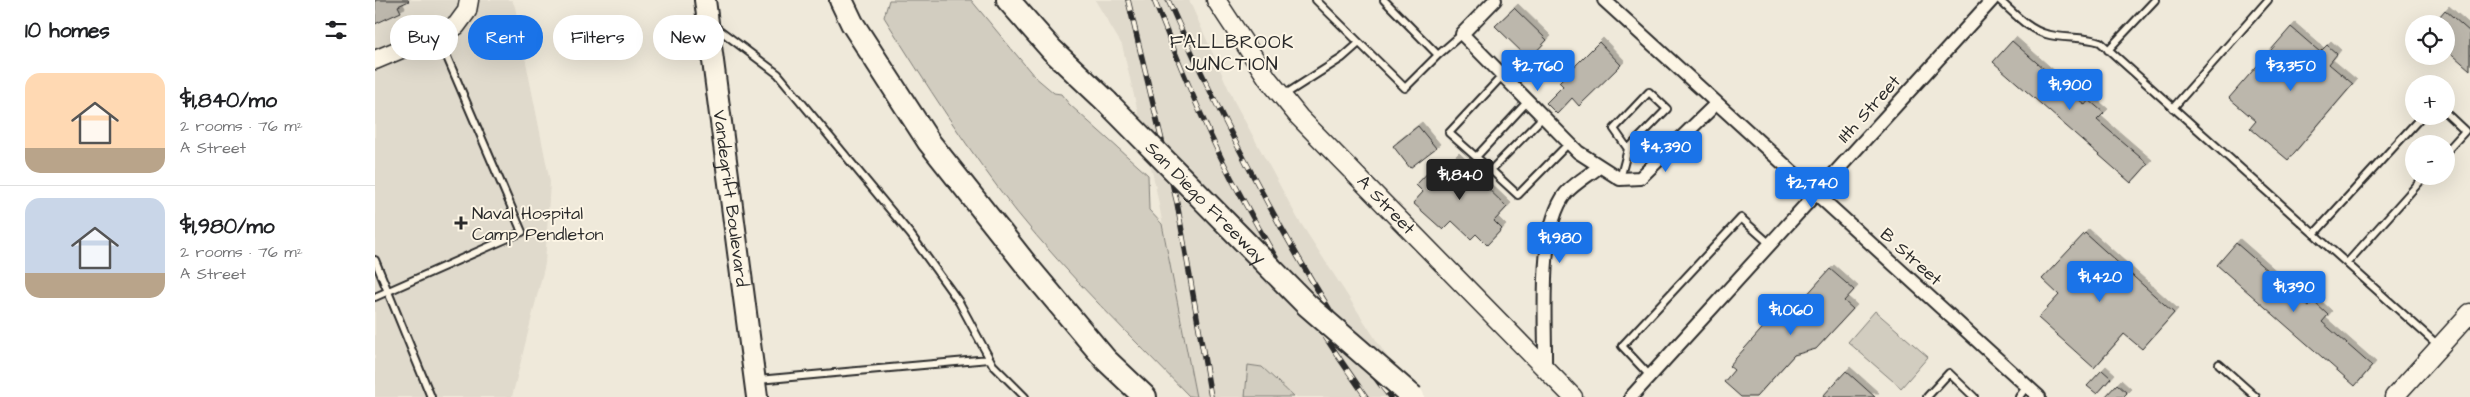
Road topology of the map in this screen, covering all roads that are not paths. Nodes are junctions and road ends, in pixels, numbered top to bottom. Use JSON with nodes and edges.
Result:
{"nodes":[{"id":1,"x":469,"y":0,"type":"edge"},
{"id":2,"x":705,"y":0,"type":"edge"},
{"id":3,"x":841,"y":0,"type":"edge"},
{"id":4,"x":1008,"y":0,"type":"edge"},
{"id":5,"x":1216,"y":0,"type":"edge"},
{"id":6,"x":1316,"y":0,"type":"edge"},
{"id":7,"x":1383,"y":0,"type":"edge"},
{"id":8,"x":1495,"y":0,"type":"edge"},
{"id":9,"x":1604,"y":0,"type":"edge"},
{"id":10,"x":1992,"y":0,"type":"edge"},
{"id":11,"x":1999,"y":0,"type":"edge"},
{"id":12,"x":2155,"y":0,"type":"edge"},
{"id":13,"x":2268,"y":0,"type":"edge"},
{"id":14,"x":707,"y":15,"type":"edge"},
{"id":15,"x":458,"y":23,"type":"edge"},
{"id":16,"x":724,"y":33,"type":"edge"},
{"id":17,"x":1462,"y":34,"type":"junction"},
{"id":18,"x":1359,"y":43,"type":"junction"},
{"id":19,"x":2108,"y":50,"type":"junction"},
{"id":20,"x":390,"y":54,"type":"edge"},
{"id":21,"x":1439,"y":56,"type":"junction"},
{"id":22,"x":375,"y":60,"type":"edge"},
{"id":23,"x":448,"y":60,"type":"edge"},
{"id":24,"x":713,"y":60,"type":"edge"},
{"id":25,"x":1503,"y":75,"type":"junction"},
{"id":26,"x":1282,"y":96,"type":"junction"},
{"id":27,"x":1528,"y":101,"type":"junction"},
{"id":28,"x":1716,"y":104,"type":"junction"},
{"id":29,"x":2173,"y":108,"type":"junction"},
{"id":30,"x":1543,"y":117,"type":"junction"},
{"id":31,"x":2455,"y":122,"type":"edge"},
{"id":32,"x":2414,"y":125,"type":"edge"},
{"id":33,"x":2455,"y":142,"type":"edge"},
{"id":34,"x":1569,"y":143,"type":"junction"},
{"id":35,"x":1629,"y":149,"type":"junction"},
{"id":36,"x":1476,"y":157,"type":"junction"},
{"id":37,"x":1599,"y":167,"type":"junction"},
{"id":38,"x":1491,"y":170,"type":"junction"},
{"id":39,"x":1620,"y":179,"type":"junction"},
{"id":40,"x":2417,"y":185,"type":"edge"},
{"id":41,"x":1816,"y":194,"type":"junction"},
{"id":42,"x":2314,"y":234,"type":"junction"},
{"id":43,"x":1770,"y":244,"type":"junction"},
{"id":44,"x":375,"y":260,"type":"edge"},
{"id":45,"x":2347,"y":263,"type":"junction"},
{"id":46,"x":388,"y":292,"type":"junction"},
{"id":47,"x":375,"y":297,"type":"edge"},
{"id":48,"x":2470,"y":313,"type":"edge"},
{"id":49,"x":2440,"y":347,"type":"junction"},
{"id":50,"x":989,"y":358,"type":"junction"},
{"id":51,"x":2219,"y":364,"type":"dead end"},
{"id":52,"x":1545,"y":368,"type":"junction"},
{"id":53,"x":1650,"y":376,"type":"junction"},
{"id":54,"x":2027,"y":386,"type":"junction"},
{"id":55,"x":756,"y":389,"type":"edge"},
{"id":56,"x":431,"y":397,"type":"edge"},
{"id":57,"x":1025,"y":397,"type":"edge"},
{"id":58,"x":1145,"y":397,"type":"edge"},
{"id":59,"x":1413,"y":397,"type":"edge"},
{"id":60,"x":1573,"y":397,"type":"edge"},
{"id":61,"x":1631,"y":397,"type":"edge"},
{"id":62,"x":1927,"y":397,"type":"edge"},
{"id":63,"x":1974,"y":397,"type":"edge"},
{"id":64,"x":2019,"y":397,"type":"edge"},
{"id":65,"x":2039,"y":397,"type":"edge"},
{"id":66,"x":2256,"y":397,"type":"edge"},
{"id":67,"x":2394,"y":397,"type":"edge"}],
"edges":[{"from":1,"to":15,"type":"main road"},
{"from":2,"to":14,"type":"main road","name":"Vandegrift Boulevard"},
{"from":3,"to":58,"type":"highway"},
{"from":4,"to":59,"type":"highway","name":"San Diego Freeway","bridge":true},
{"from":5,"to":26,"type":"main road","name":"A Street"},
{"from":6,"to":18,"type":"lane"},
{"from":7,"to":21,"type":"lane"},
{"from":8,"to":17,"type":"street"},
{"from":9,"to":28,"type":"street","name":"B Street"},
{"from":10,"to":41,"type":"street","name":"11th Street"},
{"from":11,"to":19,"type":"lane"},
{"from":12,"to":19,"type":"lane"},
{"from":13,"to":29,"type":"lane"},
{"from":16,"to":50,"type":"lane"},
{"from":17,"to":21,"type":"lane"},
{"from":17,"to":25,"type":"street"},
{"from":18,"to":21,"type":"lane"},
{"from":18,"to":26,"type":"lane"},
{"from":19,"to":29,"type":"lane"},
{"from":20,"to":22,"type":"main road"},
{"from":23,"to":46,"type":"lane"},
{"from":24,"to":55,"type":"main road","name":"Vandegrift Boulevard"},
{"from":25,"to":27,"type":"street"},
{"from":25,"to":36,"type":"lane"},
{"from":26,"to":52,"type":"main road","name":"A Street"},
{"from":27,"to":30,"type":"street"},
{"from":27,"to":36,"type":"lane"},
{"from":28,"to":39,"type":"street"},
{"from":28,"to":41,"type":"street","name":"B Street"},
{"from":29,"to":42,"type":"lane"},
{"from":30,"to":34,"type":"street"},
{"from":30,"to":38,"type":"lane"},
{"from":31,"to":33,"type":"lane"},
{"from":32,"to":42,"type":"lane"},
{"from":34,"to":37,"type":"street"},
{"from":34,"to":38,"type":"lane"},
{"from":35,"to":35,"type":"lane"},
{"from":35,"to":39,"type":"lane"},
{"from":36,"to":38,"type":"lane"},
{"from":37,"to":39,"type":"street"},
{"from":37,"to":52,"type":"street"},
{"from":40,"to":45,"type":"lane"},
{"from":41,"to":43,"type":"street","name":"11th Street"},
{"from":41,"to":54,"type":"street","name":"B Street"},
{"from":42,"to":45,"type":"lane"},
{"from":43,"to":53,"type":"street","name":"11th Street"},
{"from":43,"to":53,"type":"lane"},
{"from":44,"to":46,"type":"lane"},
{"from":45,"to":49,"type":"lane"},
{"from":46,"to":47,"type":"lane"},
{"from":46,"to":56,"type":"lane"},
{"from":48,"to":49,"type":"main road"},
{"from":49,"to":67,"type":"main road"},
{"from":50,"to":55,"type":"lane"},
{"from":50,"to":57,"type":"lane"},
{"from":51,"to":66,"type":"lane"},
{"from":52,"to":60,"type":"main road","name":"A Street"},
{"from":53,"to":61,"type":"street","name":"11th Street"},
{"from":54,"to":64,"type":"lane"},
{"from":54,"to":65,"type":"street","name":"B Street"},
{"from":62,"to":63,"type":"lane"}]}
